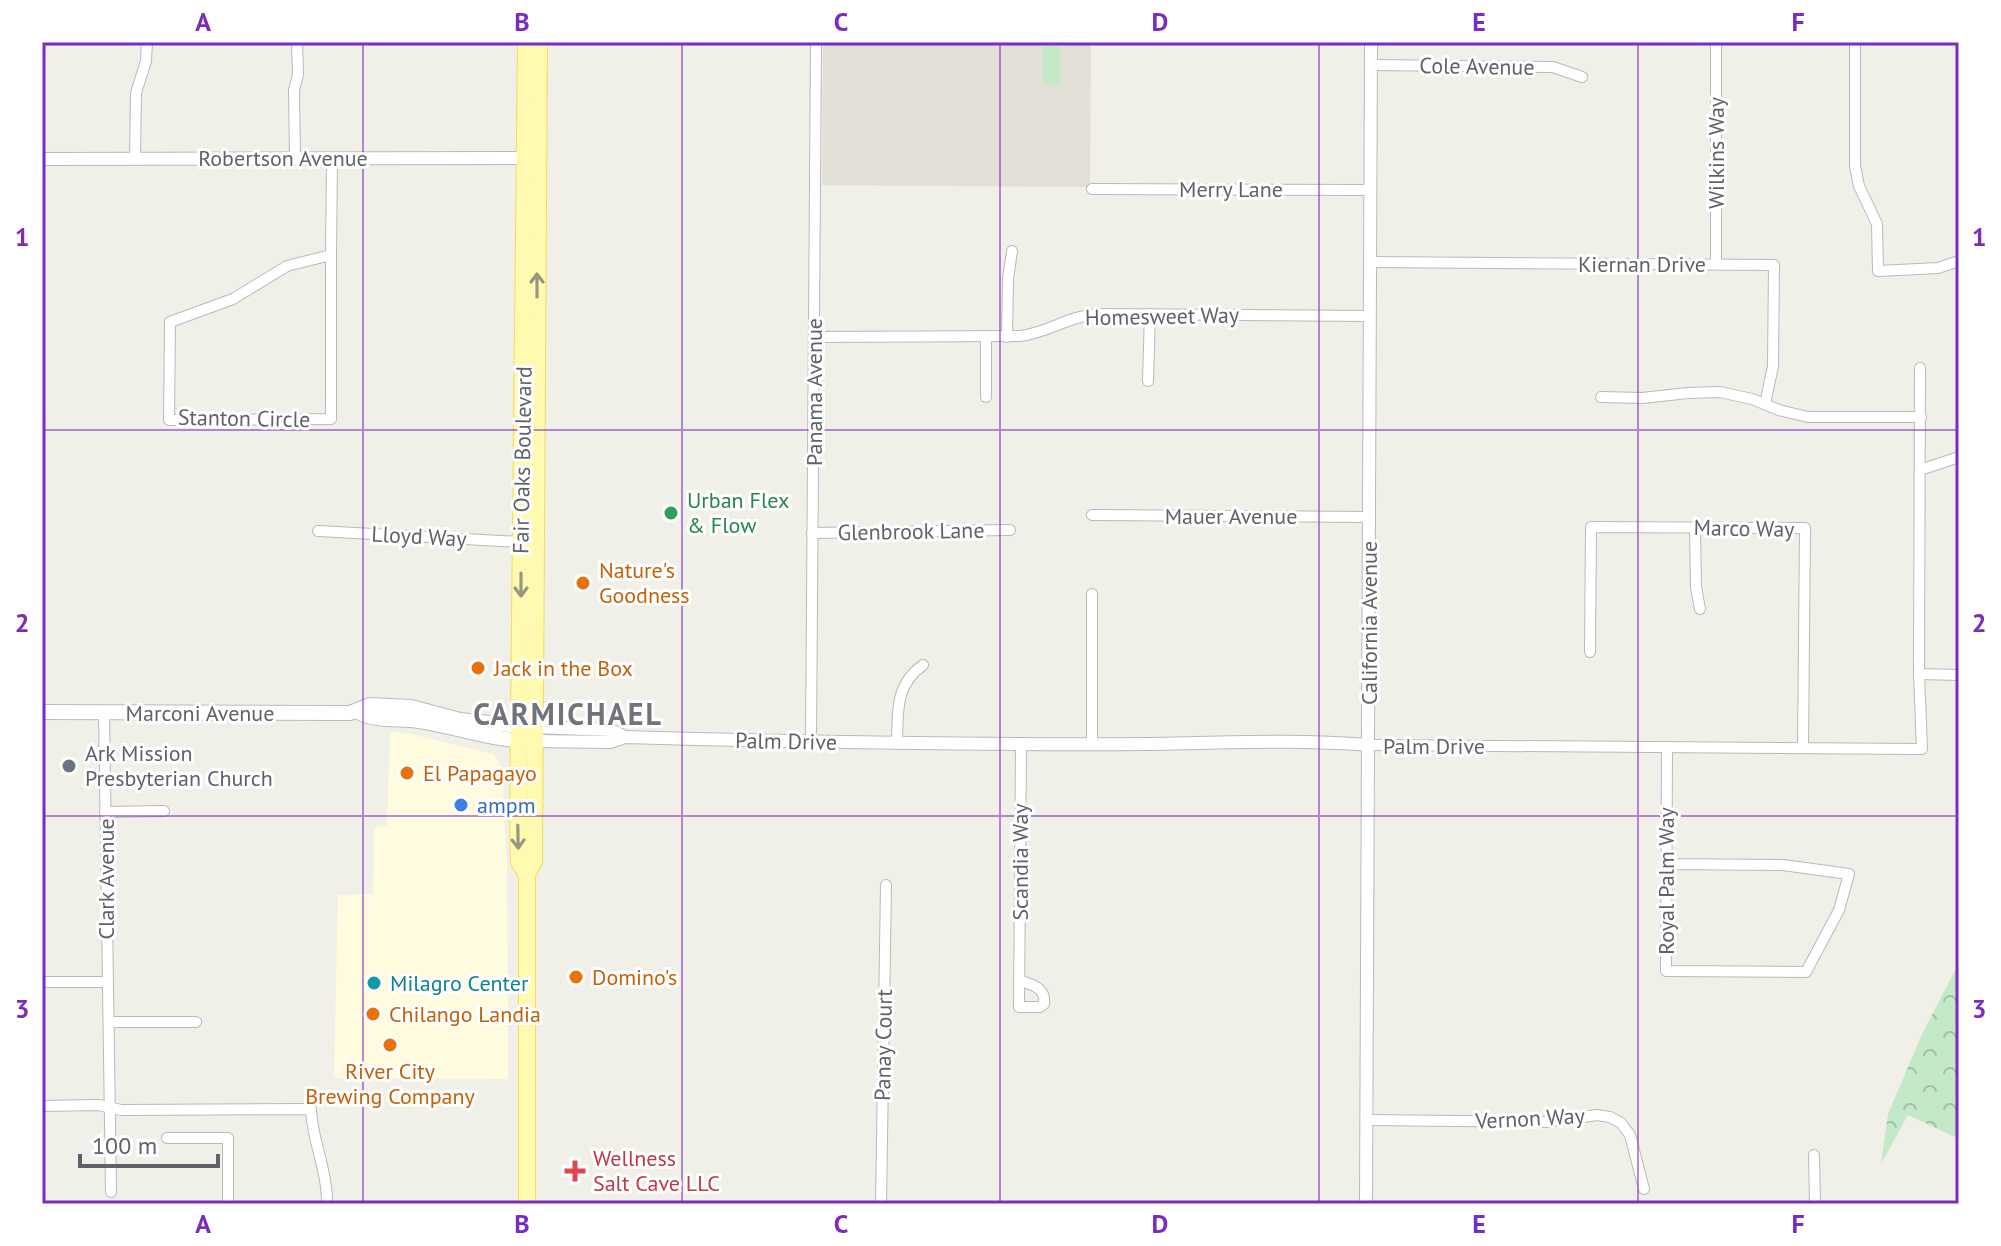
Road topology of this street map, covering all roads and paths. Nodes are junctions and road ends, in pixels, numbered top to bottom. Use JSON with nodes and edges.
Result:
{"nodes":[{"id":1,"x":147,"y":42,"type":"edge"},
{"id":2,"x":297,"y":42,"type":"edge"},
{"id":3,"x":526,"y":42,"type":"edge"},
{"id":4,"x":539,"y":42,"type":"edge"},
{"id":5,"x":816,"y":42,"type":"edge"},
{"id":6,"x":1371,"y":42,"type":"edge"},
{"id":7,"x":1716,"y":42,"type":"edge"},
{"id":8,"x":1855,"y":42,"type":"edge"},
{"id":9,"x":1371,"y":65,"type":"junction"},
{"id":10,"x":1582,"y":77,"type":"dead end"},
{"id":11,"x":295,"y":158,"type":"junction"},
{"id":12,"x":332,"y":158,"type":"junction"},
{"id":13,"x":532,"y":158,"type":"junction"},
{"id":14,"x":42,"y":159,"type":"edge"},
{"id":15,"x":135,"y":159,"type":"junction"},
{"id":16,"x":1092,"y":189,"type":"dead end"},
{"id":17,"x":1370,"y":190,"type":"junction"},
{"id":18,"x":1012,"y":251,"type":"dead end"},
{"id":19,"x":331,"y":255,"type":"junction"},
{"id":20,"x":1959,"y":261,"type":"edge"},
{"id":21,"x":1370,"y":262,"type":"junction"},
{"id":22,"x":1716,"y":264,"type":"junction"},
{"id":23,"x":1150,"y":314,"type":"junction"},
{"id":24,"x":1370,"y":316,"type":"junction"},
{"id":25,"x":986,"y":336,"type":"junction"},
{"id":26,"x":814,"y":337,"type":"junction"},
{"id":27,"x":1007,"y":337,"type":"junction"},
{"id":28,"x":1920,"y":368,"type":"dead end"},
{"id":29,"x":1148,"y":381,"type":"dead end"},
{"id":30,"x":986,"y":397,"type":"dead end"},
{"id":31,"x":1601,"y":397,"type":"dead end"},
{"id":32,"x":1765,"y":404,"type":"junction"},
{"id":33,"x":1921,"y":417,"type":"junction"},
{"id":34,"x":523,"y":446,"type":"junction"},
{"id":35,"x":1959,"y":457,"type":"edge"},
{"id":36,"x":1920,"y":470,"type":"junction"},
{"id":37,"x":1092,"y":515,"type":"dead end"},
{"id":38,"x":1369,"y":517,"type":"junction"},
{"id":39,"x":1695,"y":527,"type":"junction"},
{"id":40,"x":1010,"y":530,"type":"dead end"},
{"id":41,"x":318,"y":531,"type":"dead end"},
{"id":42,"x":812,"y":533,"type":"junction"},
{"id":43,"x":521,"y":542,"type":"junction"},
{"id":44,"x":535,"y":558,"type":"junction"},
{"id":45,"x":1092,"y":594,"type":"dead end"},
{"id":46,"x":1700,"y":609,"type":"dead end"},
{"id":47,"x":1590,"y":652,"type":"dead end"},
{"id":48,"x":923,"y":665,"type":"dead end"},
{"id":49,"x":1919,"y":674,"type":"junction"},
{"id":50,"x":1959,"y":675,"type":"edge"},
{"id":51,"x":42,"y":712,"type":"edge"},
{"id":52,"x":104,"y":712,"type":"junction"},
{"id":53,"x":526,"y":734,"type":"junction"},
{"id":54,"x":811,"y":741,"type":"junction"},
{"id":55,"x":897,"y":742,"type":"junction"},
{"id":56,"x":1021,"y":743,"type":"junction"},
{"id":57,"x":1092,"y":743,"type":"junction"},
{"id":58,"x":1369,"y":745,"type":"junction"},
{"id":59,"x":1667,"y":747,"type":"junction"},
{"id":60,"x":1803,"y":747,"type":"junction"},
{"id":61,"x":164,"y":811,"type":"dead end"},
{"id":62,"x":105,"y":812,"type":"junction"},
{"id":63,"x":1666,"y":864,"type":"junction"},
{"id":64,"x":886,"y":885,"type":"dead end"},
{"id":65,"x":1019,"y":980,"type":"dead end"},
{"id":66,"x":42,"y":982,"type":"edge"},
{"id":67,"x":106,"y":982,"type":"junction"},
{"id":68,"x":110,"y":1022,"type":"junction"},
{"id":69,"x":196,"y":1022,"type":"dead end"},
{"id":70,"x":42,"y":1106,"type":"edge"},
{"id":71,"x":110,"y":1107,"type":"junction"},
{"id":72,"x":1367,"y":1120,"type":"junction"},
{"id":73,"x":167,"y":1138,"type":"dead end"},
{"id":74,"x":1814,"y":1155,"type":"dead end"},
{"id":75,"x":1644,"y":1189,"type":"dead end"},
{"id":76,"x":111,"y":1192,"type":"dead end"},
{"id":77,"x":327,"y":1198,"type":"dead end"},
{"id":78,"x":228,"y":1204,"type":"edge"},
{"id":79,"x":527,"y":1204,"type":"edge"},
{"id":80,"x":881,"y":1204,"type":"edge"},
{"id":81,"x":1366,"y":1204,"type":"edge"},
{"id":82,"x":1815,"y":1204,"type":"edge"}],
"edges":[{"from":1,"to":15,"type":"street"},
{"from":2,"to":11,"type":"street"},
{"from":3,"to":13,"type":"main road","name":"Fair Oaks Boulevard"},
{"from":4,"to":13,"type":"main road","name":"Fair Oaks Boulevard"},
{"from":5,"to":26,"type":"street","name":"Panama Avenue"},
{"from":6,"to":9,"type":"street","name":"California Avenue"},
{"from":7,"to":22,"type":"street","name":"Wilkins Way"},
{"from":8,"to":20,"type":"street"},
{"from":9,"to":10,"type":"street","name":"Cole Avenue"},
{"from":9,"to":17,"type":"street","name":"California Avenue"},
{"from":11,"to":12,"type":"street","name":"Robertson Avenue"},
{"from":11,"to":15,"type":"street","name":"Robertson Avenue"},
{"from":12,"to":13,"type":"street","name":"Robertson Avenue"},
{"from":12,"to":19,"type":"street","name":"Stanton Circle"},
{"from":13,"to":34,"type":"main road","name":"Fair Oaks Boulevard"},
{"from":44,"to":13,"type":"main road","name":"Fair Oaks Boulevard","one_way":true},
{"from":14,"to":15,"type":"street","name":"Robertson Avenue"},
{"from":16,"to":17,"type":"street","name":"Merry Lane"},
{"from":17,"to":21,"type":"street","name":"California Avenue"},
{"from":18,"to":27,"type":"street"},
{"from":19,"to":19,"type":"street","name":"Stanton Circle"},
{"from":21,"to":22,"type":"street","name":"Kiernan Drive"},
{"from":21,"to":24,"type":"street","name":"California Avenue"},
{"from":22,"to":32,"type":"street","name":"Kiernan Drive"},
{"from":23,"to":24,"type":"street","name":"Homesweet Way"},
{"from":23,"to":27,"type":"street","name":"Homesweet Way"},
{"from":23,"to":29,"type":"street"},
{"from":24,"to":38,"type":"street","name":"California Avenue"},
{"from":25,"to":26,"type":"street","name":"Homesweet Way"},
{"from":25,"to":27,"type":"street","name":"Homesweet Way"},
{"from":25,"to":30,"type":"street"},
{"from":26,"to":42,"type":"street","name":"Panama Avenue"},
{"from":28,"to":33,"type":"street","name":"Palm Drive"},
{"from":31,"to":32,"type":"street"},
{"from":32,"to":33,"type":"street"},
{"from":33,"to":36,"type":"street","name":"Palm Drive"},
{"from":34,"to":43,"type":"main road","name":"Fair Oaks Boulevard"},
{"from":34,"to":44,"type":"main road"},
{"from":35,"to":36,"type":"street"},
{"from":36,"to":49,"type":"street","name":"Palm Drive"},
{"from":37,"to":38,"type":"street","name":"Mauer Avenue"},
{"from":38,"to":58,"type":"street","name":"California Avenue"},
{"from":39,"to":46,"type":"street"},
{"from":39,"to":47,"type":"street","name":"Marco Way"},
{"from":39,"to":60,"type":"street","name":"Marco Way"},
{"from":40,"to":42,"type":"street","name":"Glenbrook Lane"},
{"from":41,"to":43,"type":"street","name":"Lloyd Way"},
{"from":42,"to":54,"type":"street","name":"Panama Avenue"},
{"from":43,"to":53,"type":"main road","name":"Fair Oaks Boulevard","one_way":true},
{"from":44,"to":53,"type":"main road","name":"Fair Oaks Boulevard"},
{"from":45,"to":57,"type":"street"},
{"from":48,"to":55,"type":"street"},
{"from":49,"to":50,"type":"street"},
{"from":49,"to":60,"type":"street","name":"Palm Drive"},
{"from":51,"to":52,"type":"main road","name":"Marconi Avenue"},
{"from":52,"to":53,"type":"main road","name":"Marconi Avenue"},
{"from":52,"to":62,"type":"street","name":"Clark Avenue"},
{"from":53,"to":54,"type":"street","name":"Palm Drive"},
{"from":53,"to":79,"type":"main road","name":"Fair Oaks Boulevard"},
{"from":54,"to":55,"type":"street","name":"Palm Drive"},
{"from":55,"to":56,"type":"street","name":"Palm Drive"},
{"from":56,"to":57,"type":"street","name":"Palm Drive"},
{"from":56,"to":65,"type":"street","name":"Scandia Way"},
{"from":57,"to":58,"type":"street","name":"Palm Drive"},
{"from":58,"to":59,"type":"street","name":"Palm Drive"},
{"from":58,"to":72,"type":"street","name":"California Avenue"},
{"from":59,"to":60,"type":"street","name":"Palm Drive"},
{"from":59,"to":63,"type":"street","name":"Royal Palm Way"},
{"from":61,"to":62,"type":"street"},
{"from":62,"to":67,"type":"street","name":"Clark Avenue"},
{"from":63,"to":63,"type":"street","name":"Royal Palm Way"},
{"from":64,"to":80,"type":"street","name":"Panay Court"},
{"from":66,"to":67,"type":"street"},
{"from":67,"to":68,"type":"street","name":"Clark Avenue"},
{"from":68,"to":69,"type":"street"},
{"from":68,"to":71,"type":"street","name":"Clark Avenue"},
{"from":70,"to":71,"type":"street"},
{"from":71,"to":76,"type":"street","name":"Clark Avenue"},
{"from":71,"to":77,"type":"street"},
{"from":72,"to":75,"type":"street","name":"Vernon Way"},
{"from":72,"to":81,"type":"street","name":"California Avenue"},
{"from":73,"to":78,"type":"street"},
{"from":74,"to":82,"type":"street"}]}
